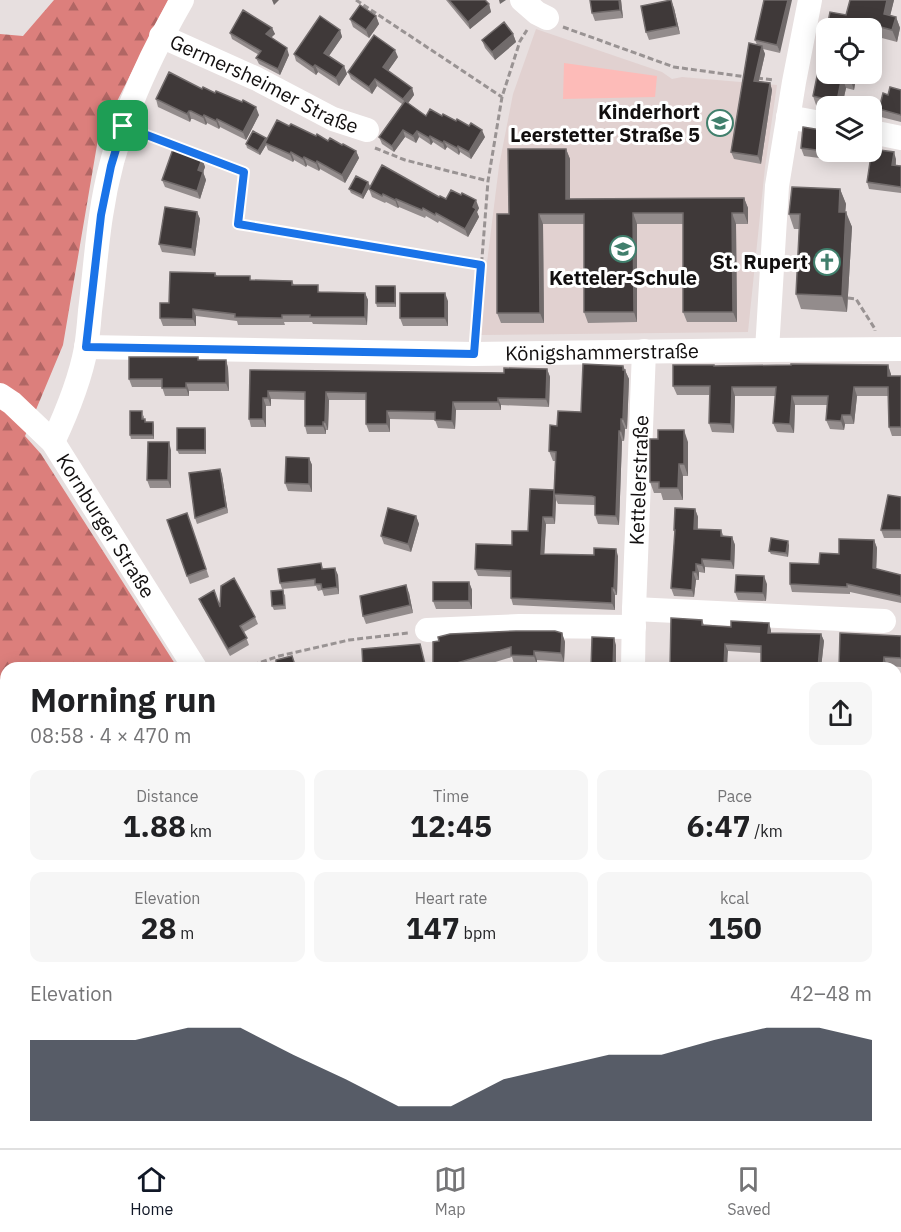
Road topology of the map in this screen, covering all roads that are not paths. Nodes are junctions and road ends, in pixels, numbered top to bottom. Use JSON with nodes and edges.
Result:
{"nodes":[{"id":1,"x":182,"y":0,"type":"edge"},
{"id":2,"x":810,"y":0,"type":"edge"},
{"id":3,"x":161,"y":36,"type":"junction"},
{"id":4,"x":788,"y":117,"type":"junction"},
{"id":5,"x":816,"y":122,"type":"edge"},
{"id":6,"x":367,"y":130,"type":"road end"},
{"id":7,"x":882,"y":134,"type":"edge"},
{"id":8,"x":901,"y":138,"type":"edge"},
{"id":9,"x":86,"y":347,"type":"junction"},
{"id":10,"x":901,"y":349,"type":"edge"},
{"id":11,"x":767,"y":350,"type":"junction"},
{"id":12,"x":644,"y":351,"type":"junction"},
{"id":13,"x":0,"y":395,"type":"edge"},
{"id":14,"x":53,"y":442,"type":"junction"},
{"id":15,"x":634,"y":618,"type":"junction"},
{"id":16,"x":884,"y":621,"type":"dead end"},
{"id":17,"x":427,"y":630,"type":"road end"},
{"id":18,"x":191,"y":662,"type":"edge"},
{"id":19,"x":633,"y":662,"type":"edge"}],
"edges":[{"from":1,"to":3,"type":"street","name":"Germersheimer Straße"},
{"from":2,"to":4,"type":"street"},
{"from":3,"to":6,"type":"street","name":"Germersheimer Straße"},
{"from":3,"to":9,"type":"street","name":"Germersheimer Straße"},
{"from":4,"to":5,"type":"street"},
{"from":4,"to":11,"type":"street"},
{"from":7,"to":8,"type":"street"},
{"from":9,"to":12,"type":"street","name":"Königshammerstraße"},
{"from":9,"to":14,"type":"street","name":"Germersheimer Straße"},
{"from":10,"to":11,"type":"street","name":"Königshammerstraße"},
{"from":11,"to":12,"type":"street","name":"Königshammerstraße"},
{"from":12,"to":15,"type":"street","name":"Kettelerstraße"},
{"from":13,"to":14,"type":"street","name":"Kornburger Straße"},
{"from":14,"to":18,"type":"street","name":"Kornburger Straße"},
{"from":15,"to":16,"type":"street"},
{"from":15,"to":17,"type":"street"},
{"from":15,"to":19,"type":"street","name":"Kettelerstraße"}]}
